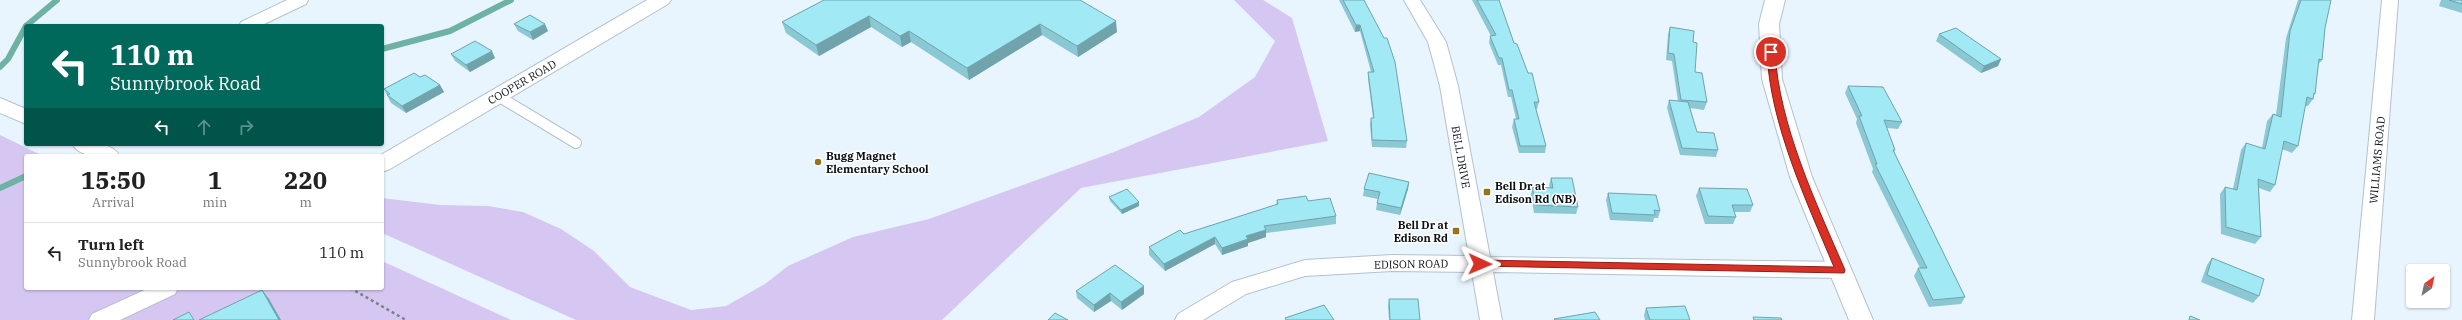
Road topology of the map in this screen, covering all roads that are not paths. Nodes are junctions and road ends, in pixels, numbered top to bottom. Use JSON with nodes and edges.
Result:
{"nodes":[{"id":1,"x":300,"y":0,"type":"edge"},
{"id":2,"x":661,"y":0,"type":"edge"},
{"id":3,"x":1412,"y":0,"type":"edge"},
{"id":4,"x":1774,"y":0,"type":"edge"},
{"id":5,"x":2390,"y":0,"type":"edge"},
{"id":6,"x":251,"y":24,"type":"edge"},
{"id":7,"x":498,"y":96,"type":"junction"},
{"id":8,"x":0,"y":105,"type":"edge"},
{"id":9,"x":24,"y":116,"type":"edge"},
{"id":10,"x":576,"y":143,"type":"dead end"},
{"id":11,"x":88,"y":146,"type":"edge"},
{"id":12,"x":106,"y":154,"type":"edge"},
{"id":13,"x":384,"y":163,"type":"edge"},
{"id":14,"x":1480,"y":264,"type":"junction"},
{"id":15,"x":1840,"y":270,"type":"junction"},
{"id":16,"x":164,"y":290,"type":"edge"},
{"id":17,"x":100,"y":320,"type":"edge"},
{"id":18,"x":1186,"y":320,"type":"edge"},
{"id":19,"x":1491,"y":320,"type":"edge"},
{"id":20,"x":1861,"y":320,"type":"edge"},
{"id":21,"x":2362,"y":320,"type":"edge"}],
"edges":[{"from":1,"to":6,"type":"street"},
{"from":2,"to":7,"type":"main road","name":"COOPER ROAD"},
{"from":3,"to":14,"type":"street","name":"BELL DRIVE"},
{"from":4,"to":15,"type":"main road"},
{"from":5,"to":21,"type":"street","name":"WILLIAMS ROAD"},
{"from":7,"to":10,"type":"lane"},
{"from":7,"to":13,"type":"main road","name":"COOPER ROAD"},
{"from":8,"to":9,"type":"main road"},
{"from":11,"to":12,"type":"main road"},
{"from":14,"to":15,"type":"street","name":"EDISON ROAD"},
{"from":14,"to":18,"type":"street","name":"EDISON ROAD"},
{"from":14,"to":19,"type":"street","name":"BELL DRIVE"},
{"from":15,"to":20,"type":"main road"},
{"from":16,"to":17,"type":"street"}]}
